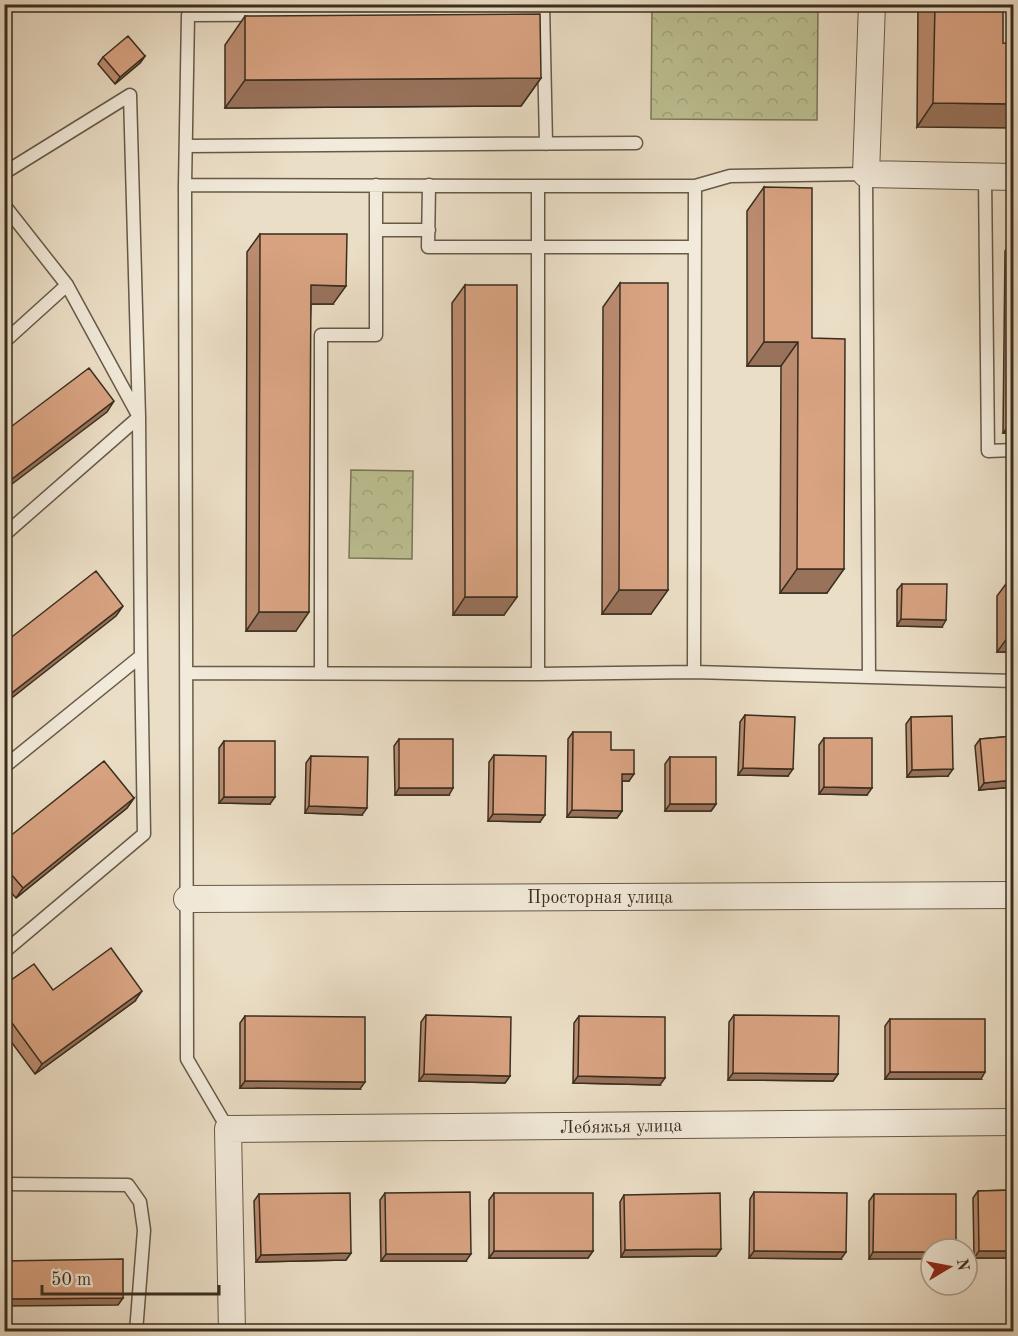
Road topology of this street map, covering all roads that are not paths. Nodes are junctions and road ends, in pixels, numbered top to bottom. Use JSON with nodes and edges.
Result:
{"nodes":[{"id":1,"x":872,"y":4,"type":"edge"},
{"id":2,"x":543,"y":9,"type":"edge"},
{"id":3,"x":188,"y":10,"type":"edge"},
{"id":4,"x":636,"y":143,"type":"dead end"},
{"id":5,"x":546,"y":144,"type":"junction"},
{"id":6,"x":186,"y":146,"type":"junction"},
{"id":7,"x":4,"y":173,"type":"edge"},
{"id":8,"x":866,"y":174,"type":"junction"},
{"id":9,"x":985,"y":176,"type":"junction"},
{"id":10,"x":1014,"y":177,"type":"edge"},
{"id":11,"x":185,"y":185,"type":"junction"},
{"id":12,"x":376,"y":185,"type":"junction"},
{"id":13,"x":429,"y":186,"type":"junction"},
{"id":14,"x":538,"y":186,"type":"junction"},
{"id":15,"x":695,"y":186,"type":"junction"},
{"id":16,"x":4,"y":205,"type":"edge"},
{"id":17,"x":376,"y":230,"type":"junction"},
{"id":18,"x":429,"y":231,"type":"junction"},
{"id":19,"x":538,"y":247,"type":"junction"},
{"id":20,"x":695,"y":248,"type":"junction"},
{"id":21,"x":67,"y":285,"type":"junction"},
{"id":22,"x":4,"y":342,"type":"edge"},
{"id":23,"x":139,"y":417,"type":"junction"},
{"id":24,"x":1014,"y":450,"type":"edge"},
{"id":25,"x":4,"y":535,"type":"edge"},
{"id":26,"x":141,"y":656,"type":"junction"},
{"id":27,"x":694,"y":672,"type":"junction"},
{"id":28,"x":188,"y":673,"type":"junction"},
{"id":29,"x":321,"y":673,"type":"junction"},
{"id":30,"x":538,"y":674,"type":"junction"},
{"id":31,"x":869,"y":677,"type":"junction"},
{"id":32,"x":1014,"y":681,"type":"edge"},
{"id":33,"x":4,"y":767,"type":"edge"},
{"id":34,"x":1014,"y":894,"type":"edge"},
{"id":35,"x":187,"y":899,"type":"junction"},
{"id":36,"x":4,"y":952,"type":"edge"},
{"id":37,"x":1014,"y":1122,"type":"edge"},
{"id":38,"x":228,"y":1129,"type":"junction"},
{"id":39,"x":4,"y":1184,"type":"edge"},
{"id":40,"x":136,"y":1332,"type":"edge"},
{"id":41,"x":232,"y":1332,"type":"edge"}],
"edges":[{"from":1,"to":8,"type":"street"},
{"from":2,"to":3,"type":"lane"},
{"from":2,"to":5,"type":"lane"},
{"from":3,"to":6,"type":"lane"},
{"from":4,"to":5,"type":"lane"},
{"from":5,"to":6,"type":"lane"},
{"from":6,"to":11,"type":"lane"},
{"from":7,"to":23,"type":"lane"},
{"from":8,"to":9,"type":"street"},
{"from":8,"to":15,"type":"lane"},
{"from":8,"to":31,"type":"lane"},
{"from":9,"to":10,"type":"street"},
{"from":9,"to":24,"type":"lane"},
{"from":11,"to":12,"type":"lane"},
{"from":11,"to":28,"type":"lane"},
{"from":12,"to":13,"type":"lane"},
{"from":12,"to":17,"type":"lane"},
{"from":13,"to":14,"type":"lane"},
{"from":13,"to":18,"type":"lane"},
{"from":14,"to":15,"type":"lane"},
{"from":14,"to":19,"type":"lane"},
{"from":15,"to":20,"type":"lane"},
{"from":16,"to":21,"type":"lane"},
{"from":17,"to":18,"type":"lane"},
{"from":17,"to":29,"type":"lane"},
{"from":18,"to":19,"type":"lane"},
{"from":19,"to":20,"type":"lane"},
{"from":19,"to":30,"type":"lane"},
{"from":20,"to":27,"type":"lane"},
{"from":21,"to":22,"type":"lane"},
{"from":21,"to":23,"type":"lane"},
{"from":23,"to":25,"type":"lane"},
{"from":23,"to":26,"type":"lane"},
{"from":26,"to":33,"type":"lane"},
{"from":26,"to":36,"type":"lane"},
{"from":27,"to":30,"type":"lane"},
{"from":27,"to":31,"type":"lane"},
{"from":28,"to":29,"type":"lane"},
{"from":28,"to":35,"type":"lane"},
{"from":29,"to":30,"type":"lane"},
{"from":31,"to":32,"type":"lane"},
{"from":34,"to":35,"type":"street","name":"Просторная улица"},
{"from":35,"to":38,"type":"lane"},
{"from":37,"to":38,"type":"street","name":"Лебяжья улица"},
{"from":38,"to":41,"type":"street"},
{"from":39,"to":40,"type":"lane"}]}
